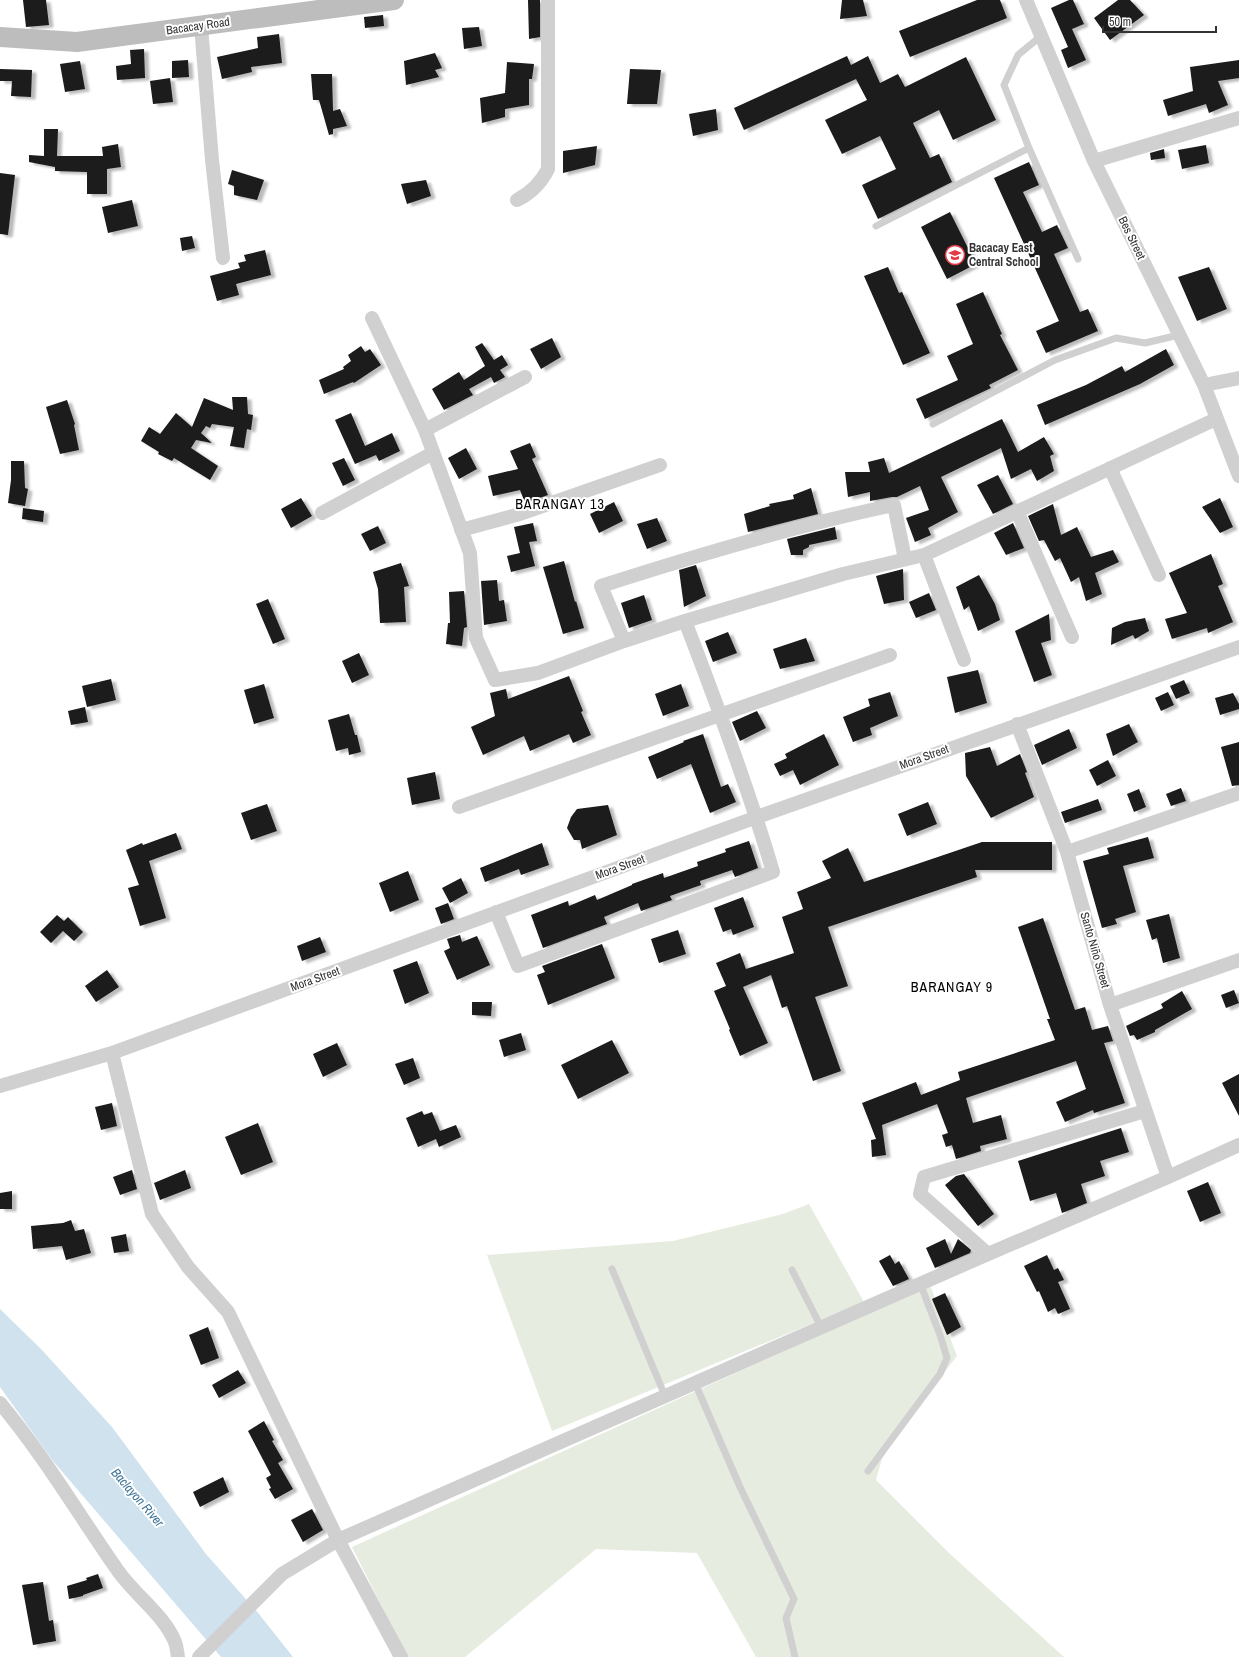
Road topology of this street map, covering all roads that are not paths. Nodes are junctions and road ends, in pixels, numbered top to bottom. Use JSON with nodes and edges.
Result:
{"nodes":[{"id":1,"x":394,"y":0,"type":"edge"},
{"id":2,"x":548,"y":0,"type":"edge"},
{"id":3,"x":1026,"y":0,"type":"edge"},
{"id":4,"x":201,"y":26,"type":"junction"},
{"id":5,"x":1041,"y":36,"type":"junction"},
{"id":6,"x":0,"y":37,"type":"edge"},
{"id":7,"x":1239,"y":118,"type":"edge"},
{"id":8,"x":1028,"y":148,"type":"junction"},
{"id":9,"x":1094,"y":162,"type":"junction"},
{"id":10,"x":517,"y":200,"type":"dead end"},
{"id":11,"x":876,"y":226,"type":"dead end"},
{"id":12,"x":223,"y":258,"type":"dead end"},
{"id":13,"x":1078,"y":259,"type":"dead end"},
{"id":14,"x":372,"y":318,"type":"dead end"},
{"id":15,"x":1179,"y":336,"type":"junction"},
{"id":16,"x":525,"y":377,"type":"dead end"},
{"id":17,"x":1239,"y":378,"type":"edge"},
{"id":18,"x":1204,"y":385,"type":"junction"},
{"id":19,"x":1216,"y":418,"type":"junction"},
{"id":20,"x":933,"y":424,"type":"dead end"},
{"id":21,"x":425,"y":430,"type":"junction"},
{"id":22,"x":433,"y":453,"type":"junction"},
{"id":23,"x":660,"y":465,"type":"dead end"},
{"id":24,"x":1110,"y":468,"type":"junction"},
{"id":25,"x":1239,"y":476,"type":"edge"},
{"id":26,"x":1017,"y":511,"type":"junction"},
{"id":27,"x":322,"y":513,"type":"dead end"},
{"id":28,"x":461,"y":530,"type":"junction"},
{"id":29,"x":924,"y":555,"type":"junction"},
{"id":30,"x":905,"y":560,"type":"junction"},
{"id":31,"x":1159,"y":574,"type":"dead end"},
{"id":32,"x":685,"y":621,"type":"junction"},
{"id":33,"x":1072,"y":637,"type":"dead end"},
{"id":34,"x":624,"y":641,"type":"junction"},
{"id":35,"x":1239,"y":647,"type":"edge"},
{"id":36,"x":890,"y":655,"type":"dead end"},
{"id":37,"x":964,"y":660,"type":"dead end"},
{"id":38,"x":721,"y":714,"type":"junction"},
{"id":39,"x":1017,"y":724,"type":"junction"},
{"id":40,"x":1239,"y":793,"type":"edge"},
{"id":41,"x":459,"y":807,"type":"dead end"},
{"id":42,"x":757,"y":817,"type":"junction"},
{"id":43,"x":1067,"y":852,"type":"junction"},
{"id":44,"x":496,"y":912,"type":"junction"},
{"id":45,"x":1239,"y":960,"type":"edge"},
{"id":46,"x":1110,"y":1005,"type":"junction"},
{"id":47,"x":112,"y":1053,"type":"junction"},
{"id":48,"x":0,"y":1086,"type":"edge"},
{"id":49,"x":1145,"y":1111,"type":"junction"},
{"id":50,"x":1239,"y":1145,"type":"edge"},
{"id":51,"x":1168,"y":1177,"type":"junction"},
{"id":52,"x":988,"y":1254,"type":"junction"},
{"id":53,"x":612,"y":1269,"type":"dead end"},
{"id":54,"x":792,"y":1270,"type":"dead end"},
{"id":55,"x":920,"y":1283,"type":"junction"},
{"id":56,"x":821,"y":1327,"type":"junction"},
{"id":57,"x":695,"y":1383,"type":"junction"},
{"id":58,"x":665,"y":1396,"type":"junction"},
{"id":59,"x":0,"y":1403,"type":"edge"},
{"id":60,"x":868,"y":1471,"type":"dead end"},
{"id":61,"x":338,"y":1540,"type":"junction"},
{"id":62,"x":178,"y":1657,"type":"edge"},
{"id":63,"x":199,"y":1657,"type":"edge"},
{"id":64,"x":401,"y":1657,"type":"edge"},
{"id":65,"x":795,"y":1657,"type":"edge"}],
"edges":[{"from":1,"to":4,"type":"main road","name":"Bacacay Road"},
{"from":2,"to":10,"type":"street"},
{"from":3,"to":5,"type":"street","name":"Bes Street"},
{"from":4,"to":6,"type":"main road","name":"Bacacay Road"},
{"from":4,"to":12,"type":"street"},
{"from":5,"to":8,"type":"lane"},
{"from":5,"to":9,"type":"street","name":"Bes Street"},
{"from":7,"to":9,"type":"street"},
{"from":8,"to":11,"type":"lane"},
{"from":8,"to":13,"type":"lane"},
{"from":9,"to":15,"type":"street","name":"Bes Street"},
{"from":14,"to":21,"type":"street"},
{"from":15,"to":18,"type":"street","name":"Bes Street"},
{"from":15,"to":20,"type":"lane"},
{"from":16,"to":21,"type":"street"},
{"from":17,"to":18,"type":"street"},
{"from":18,"to":19,"type":"street","name":"Bes Street"},
{"from":19,"to":24,"type":"street"},
{"from":19,"to":25,"type":"street","name":"Bes Street"},
{"from":21,"to":22,"type":"street"},
{"from":22,"to":27,"type":"street"},
{"from":22,"to":28,"type":"street"},
{"from":23,"to":28,"type":"street"},
{"from":24,"to":26,"type":"street"},
{"from":24,"to":31,"type":"street"},
{"from":26,"to":29,"type":"street"},
{"from":26,"to":33,"type":"street"},
{"from":28,"to":34,"type":"street"},
{"from":29,"to":30,"type":"street"},
{"from":29,"to":37,"type":"street"},
{"from":30,"to":32,"type":"street"},
{"from":30,"to":34,"type":"street"},
{"from":32,"to":34,"type":"street"},
{"from":32,"to":38,"type":"street"},
{"from":35,"to":39,"type":"street","name":"Mora Street"},
{"from":36,"to":38,"type":"street"},
{"from":38,"to":41,"type":"street"},
{"from":38,"to":42,"type":"street"},
{"from":39,"to":42,"type":"street","name":"Mora Street"},
{"from":39,"to":43,"type":"street","name":"Santo Niño Street"},
{"from":40,"to":43,"type":"street"},
{"from":42,"to":44,"type":"street","name":"Mora Street"},
{"from":42,"to":44,"type":"street"},
{"from":43,"to":46,"type":"street","name":"Santo Niño Street"},
{"from":44,"to":47,"type":"street","name":"Mora Street"},
{"from":45,"to":46,"type":"street"},
{"from":46,"to":49,"type":"street","name":"Santo Niño Street"},
{"from":47,"to":48,"type":"street","name":"Mora Street"},
{"from":47,"to":61,"type":"street"},
{"from":49,"to":51,"type":"street","name":"Santo Niño Street"},
{"from":49,"to":52,"type":"street"},
{"from":50,"to":51,"type":"street"},
{"from":51,"to":52,"type":"street"},
{"from":52,"to":55,"type":"street"},
{"from":53,"to":58,"type":"lane"},
{"from":54,"to":56,"type":"lane"},
{"from":55,"to":56,"type":"street"},
{"from":55,"to":60,"type":"lane"},
{"from":56,"to":57,"type":"street"},
{"from":57,"to":58,"type":"street"},
{"from":57,"to":65,"type":"lane"},
{"from":58,"to":61,"type":"street"},
{"from":59,"to":62,"type":"street"},
{"from":61,"to":63,"type":"street"},
{"from":61,"to":64,"type":"street"}]}
